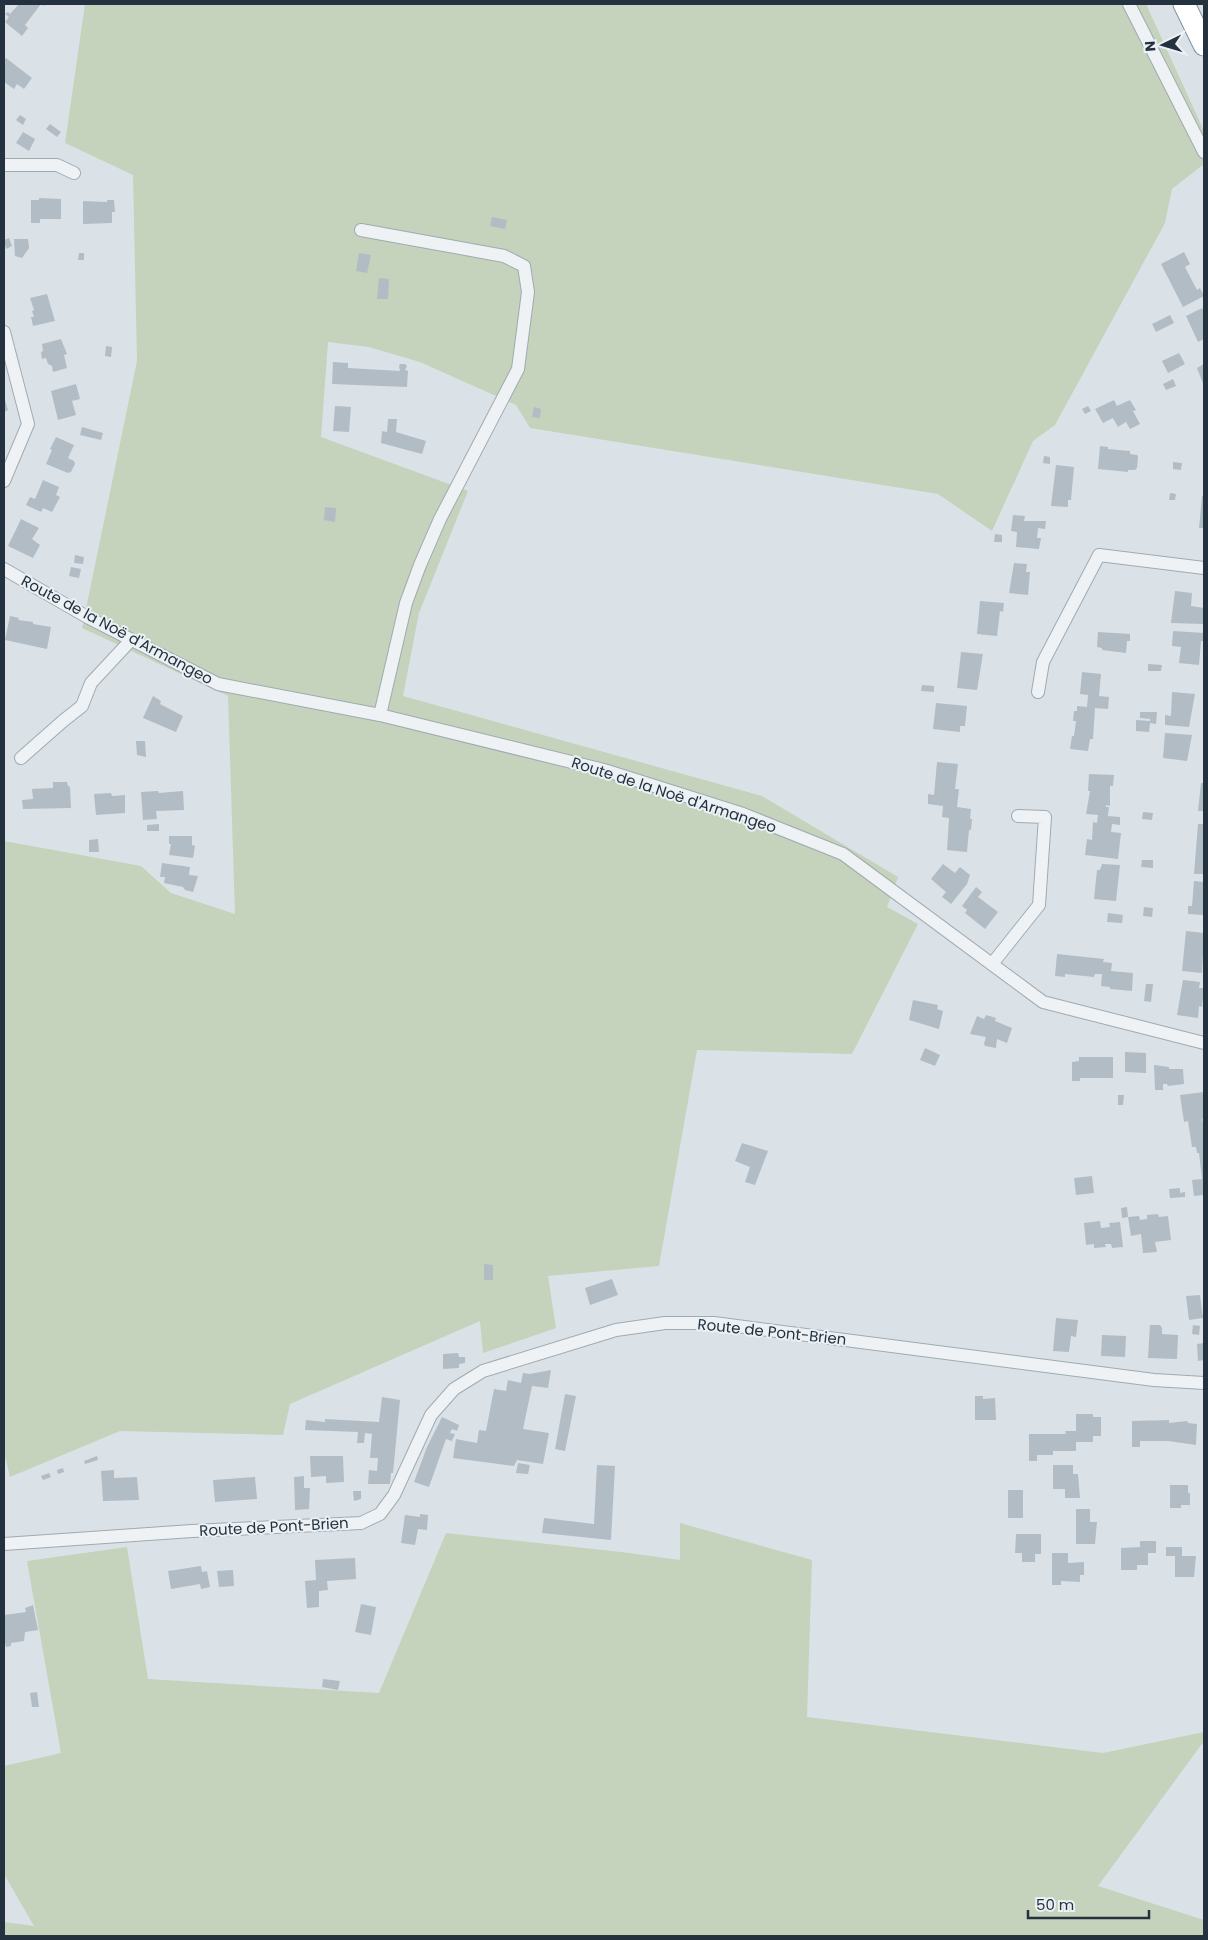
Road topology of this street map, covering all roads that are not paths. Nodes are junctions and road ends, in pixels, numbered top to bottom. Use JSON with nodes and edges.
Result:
{"nodes":[{"id":1,"x":1129,"y":4,"type":"edge"},
{"id":2,"x":1184,"y":4,"type":"edge"},
{"id":3,"x":1204,"y":45,"type":"edge"},
{"id":4,"x":1204,"y":152,"type":"edge"},
{"id":5,"x":4,"y":165,"type":"edge"},
{"id":6,"x":74,"y":173,"type":"dead end"},
{"id":7,"x":361,"y":230,"type":"dead end"},
{"id":8,"x":4,"y":332,"type":"edge"},
{"id":9,"x":6,"y":346,"type":"edge"},
{"id":10,"x":4,"y":481,"type":"edge"},
{"id":11,"x":1204,"y":568,"type":"edge"},
{"id":12,"x":4,"y":569,"type":"edge"},
{"id":13,"x":131,"y":640,"type":"junction"},
{"id":14,"x":1038,"y":692,"type":"dead end"},
{"id":15,"x":380,"y":715,"type":"junction"},
{"id":16,"x":21,"y":758,"type":"dead end"},
{"id":17,"x":1018,"y":816,"type":"dead end"},
{"id":18,"x":992,"y":964,"type":"junction"},
{"id":19,"x":1204,"y":1042,"type":"edge"},
{"id":20,"x":1204,"y":1383,"type":"edge"},
{"id":21,"x":4,"y":1544,"type":"edge"}],
"edges":[{"from":1,"to":4,"type":"street"},
{"from":2,"to":3,"type":"highway"},
{"from":5,"to":6,"type":"street"},
{"from":7,"to":15,"type":"street"},
{"from":8,"to":9,"type":"street"},
{"from":9,"to":10,"type":"street"},
{"from":11,"to":14,"type":"street"},
{"from":12,"to":13,"type":"street","name":"Route de la Noë d'Armangeo"},
{"from":13,"to":15,"type":"street","name":"Route de la Noë d'Armangeo"},
{"from":13,"to":16,"type":"street"},
{"from":15,"to":18,"type":"street","name":"Route de la Noë d'Armangeo"},
{"from":17,"to":18,"type":"street"},
{"from":18,"to":19,"type":"street","name":"Route de la Noë d'Armangeo"},
{"from":20,"to":21,"type":"street","name":"Route de Pont-Brien"}]}
